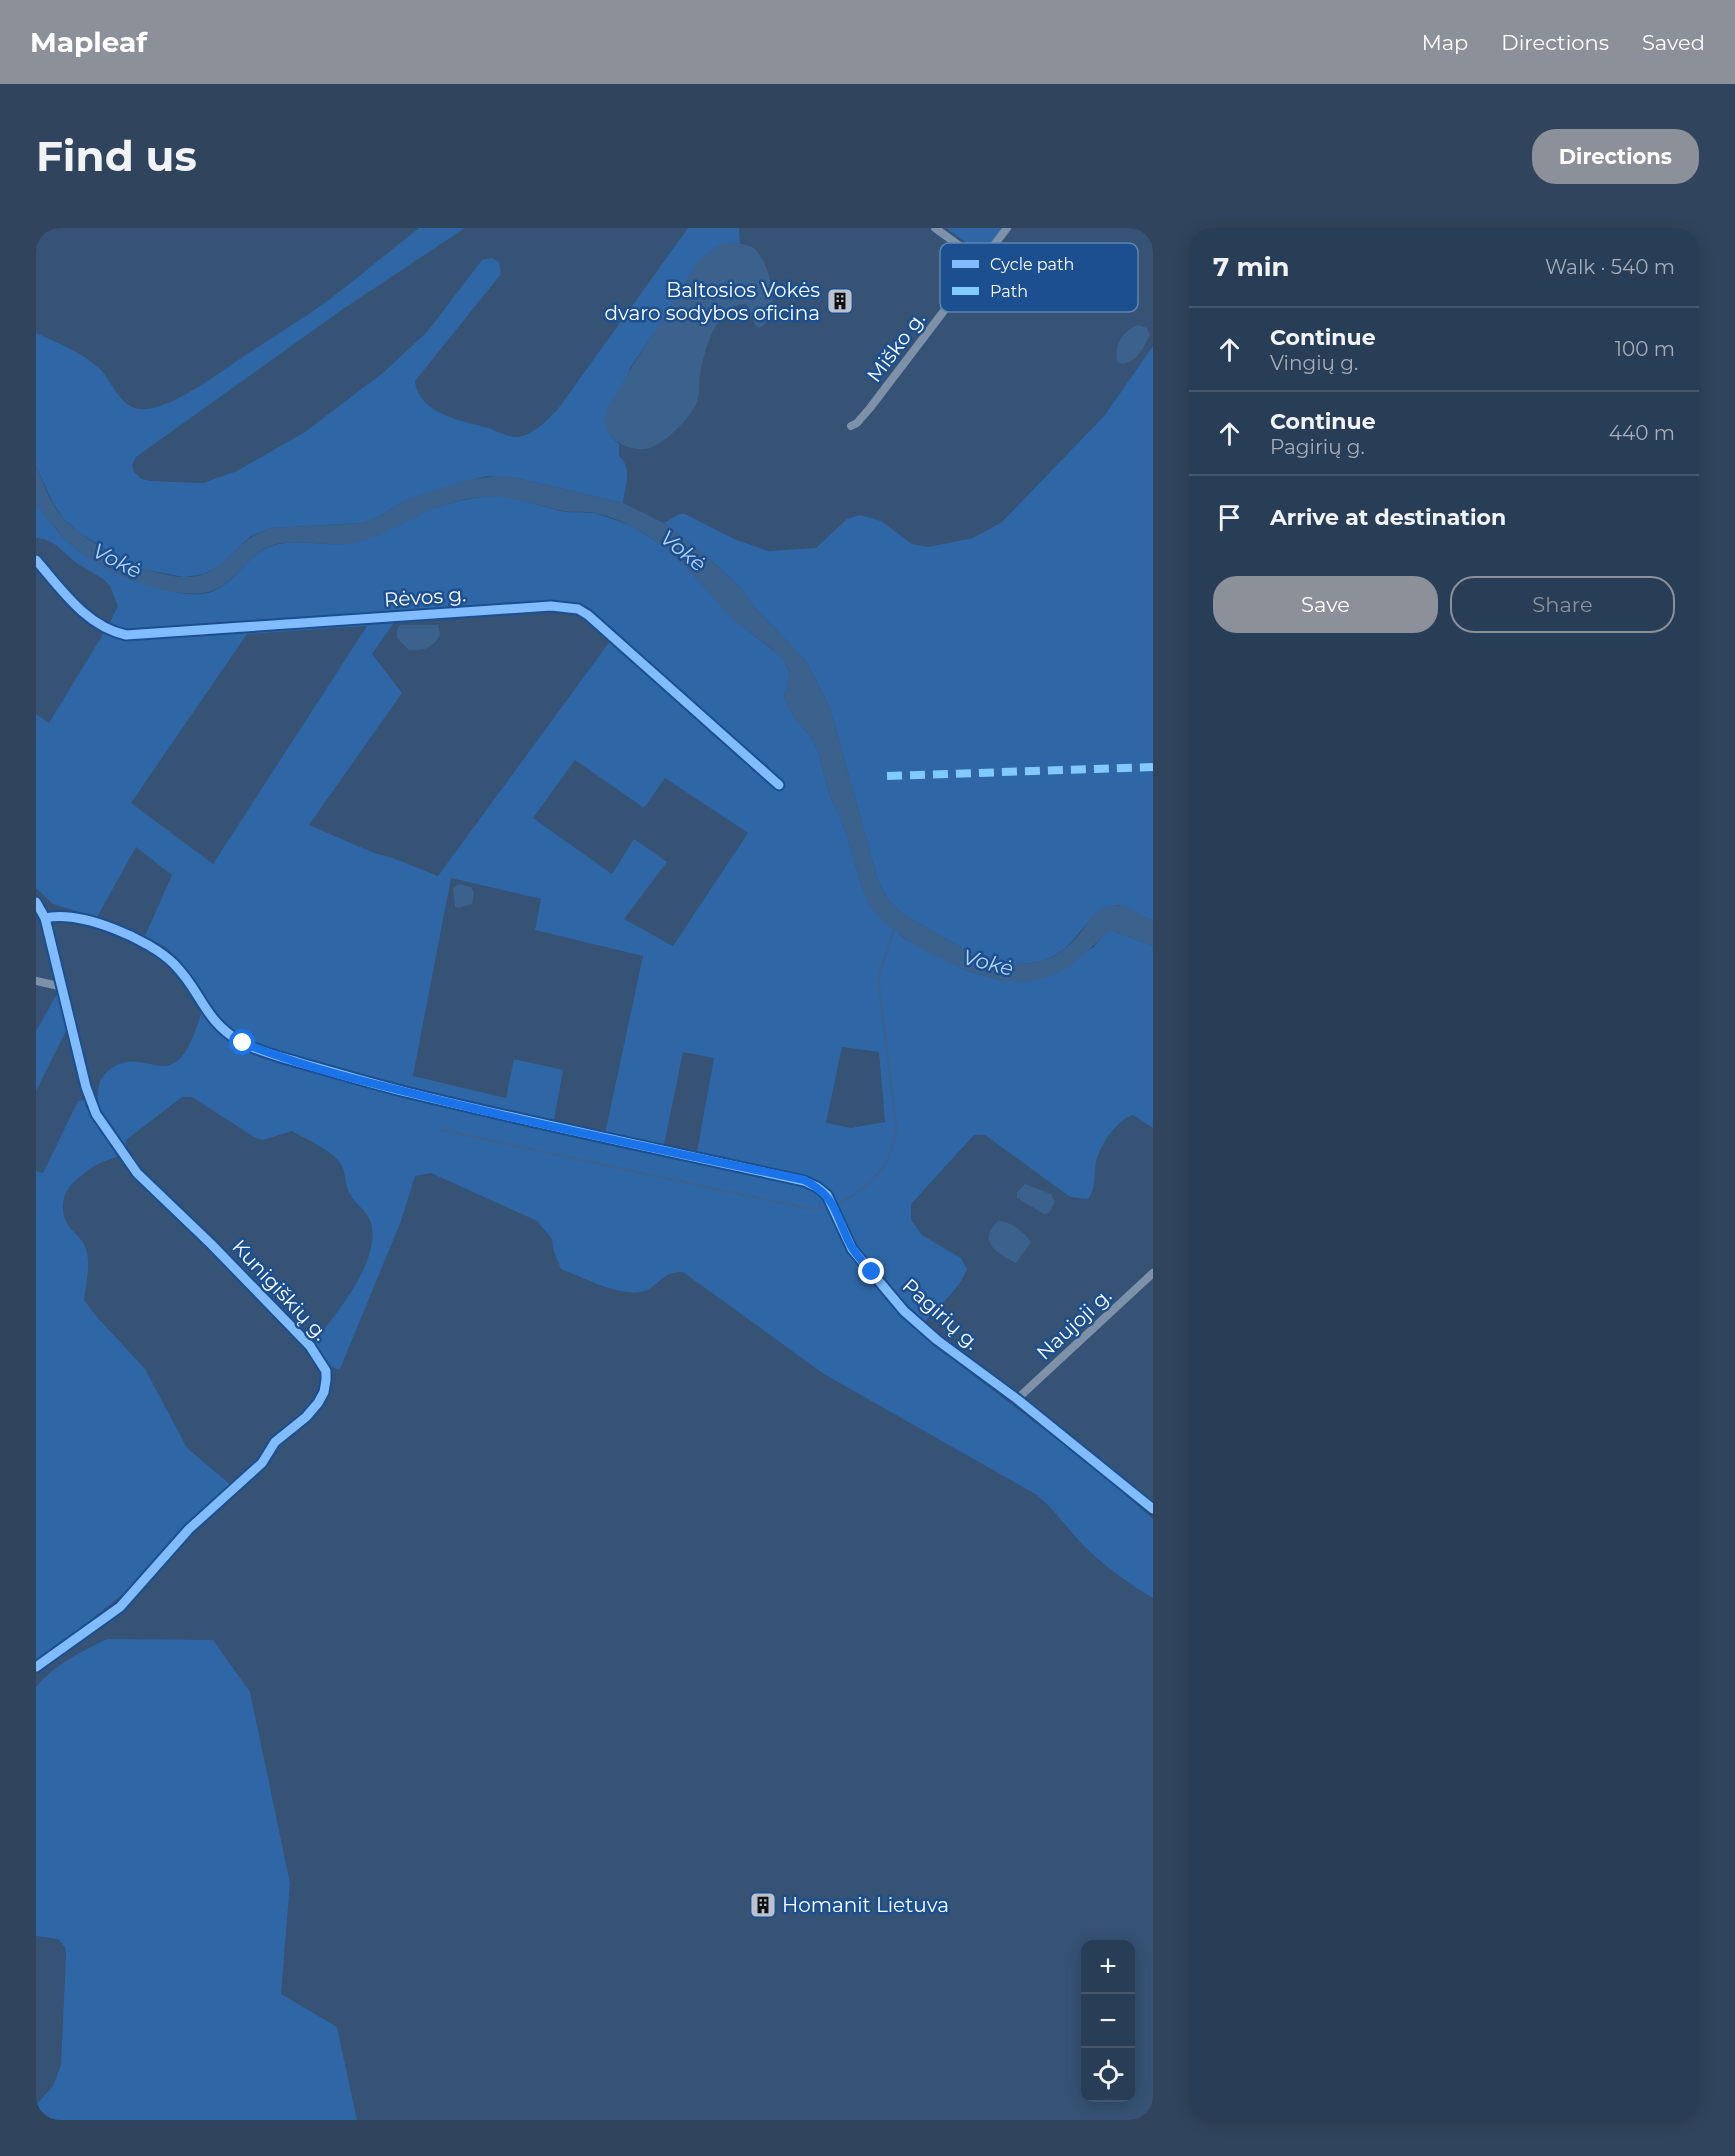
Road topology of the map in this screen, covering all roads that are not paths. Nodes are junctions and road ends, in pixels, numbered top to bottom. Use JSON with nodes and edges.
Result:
{"nodes":[{"id":1,"x":934,"y":228,"type":"edge"},
{"id":2,"x":1007,"y":228,"type":"edge"},
{"id":3,"x":955,"y":243,"type":"edge"},
{"id":4,"x":996,"y":243,"type":"edge"},
{"id":5,"x":944,"y":312,"type":"edge"},
{"id":6,"x":851,"y":426,"type":"dead end"},
{"id":7,"x":36,"y":560,"type":"edge"},
{"id":8,"x":779,"y":785,"type":"dead end"},
{"id":9,"x":36,"y":902,"type":"edge"},
{"id":10,"x":45,"y":918,"type":"junction"},
{"id":11,"x":36,"y":981,"type":"edge"},
{"id":12,"x":63,"y":987,"type":"junction"},
{"id":13,"x":1153,"y":1272,"type":"edge"},
{"id":14,"x":1017,"y":1399,"type":"junction"},
{"id":15,"x":1153,"y":1494,"type":"edge"},
{"id":16,"x":1144,"y":1501,"type":"junction"},
{"id":17,"x":1153,"y":1509,"type":"edge"},
{"id":18,"x":36,"y":1667,"type":"edge"}],
"edges":[{"from":1,"to":3,"type":"street"},
{"from":2,"to":4,"type":"street","name":"Miško g."},
{"from":5,"to":6,"type":"street","name":"Miško g."},
{"from":7,"to":8,"type":"street","name":"Rėvos g."},
{"from":9,"to":10,"type":"street","name":"Kunigiškių g."},
{"from":10,"to":12,"type":"street","name":"Kunigiškių g."},
{"from":10,"to":14,"type":"street","name":"Pagirių g."},
{"from":11,"to":12,"type":"street"},
{"from":12,"to":18,"type":"street","name":"Kunigiškių g."},
{"from":13,"to":14,"type":"street","name":"Naujoji g."},
{"from":14,"to":16,"type":"street","name":"Pagirių g."},
{"from":15,"to":16,"type":"street"},
{"from":16,"to":17,"type":"street","name":"Pagirių g."}]}
